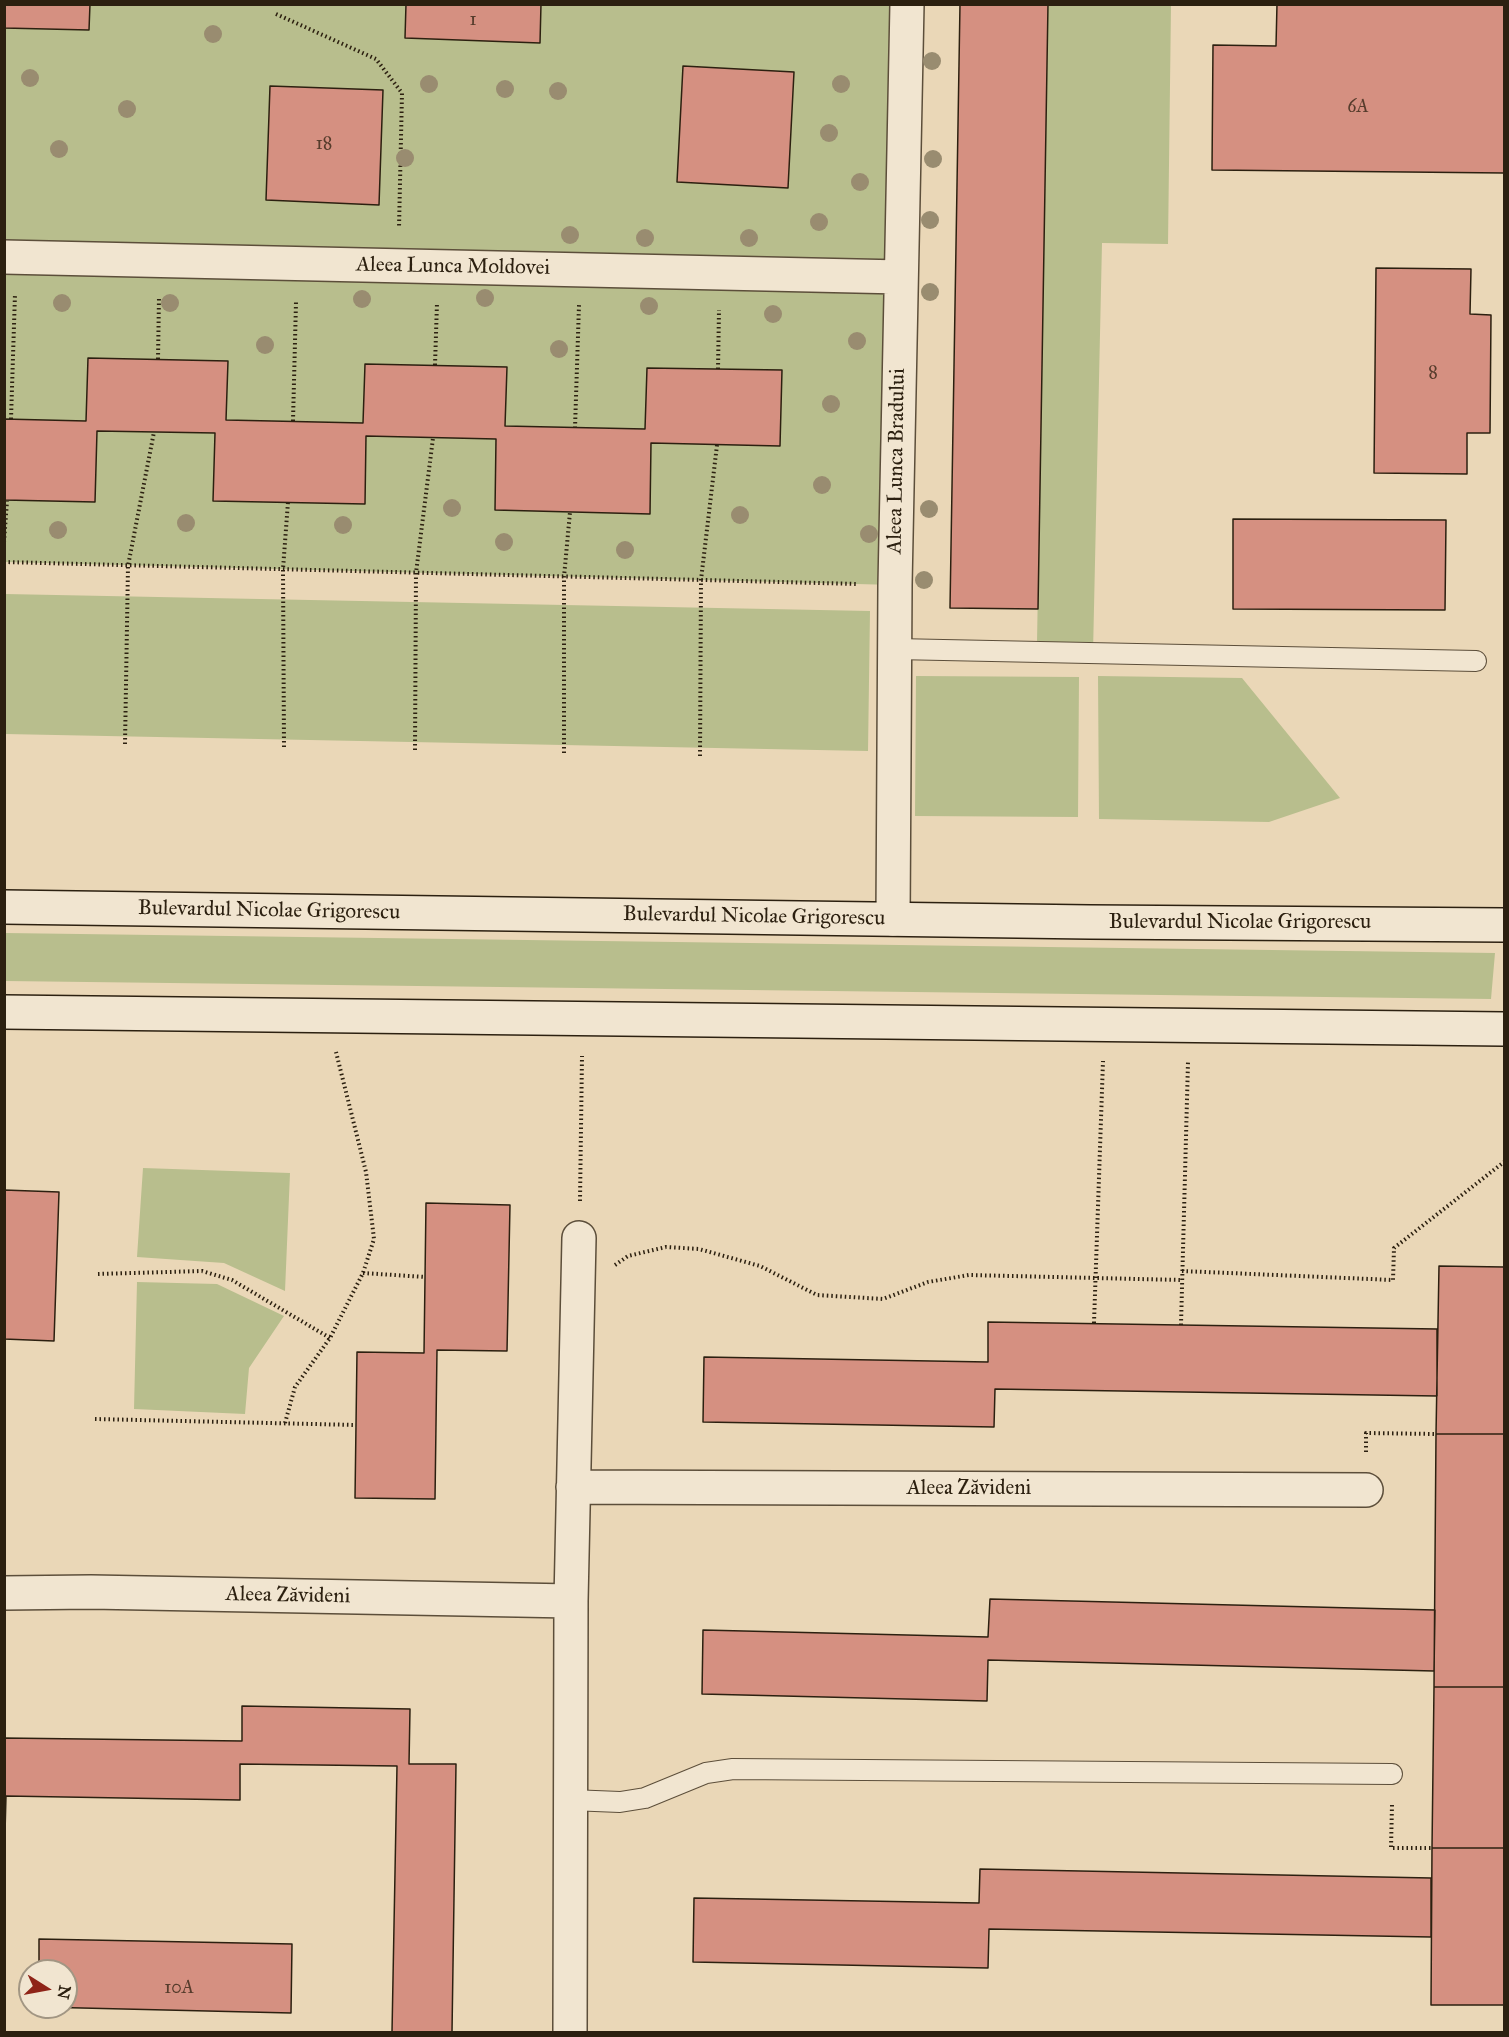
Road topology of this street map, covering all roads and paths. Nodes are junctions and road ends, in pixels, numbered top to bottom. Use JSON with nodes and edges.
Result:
{"nodes":[{"id":1,"x":907,"y":4,"type":"edge"},
{"id":2,"x":276,"y":14,"type":"dead end"},
{"id":3,"x":10,"y":257,"type":"edge"},
{"id":4,"x":160,"y":260,"type":"junction"},
{"id":5,"x":297,"y":264,"type":"junction"},
{"id":6,"x":398,"y":266,"type":"junction"},
{"id":7,"x":437,"y":267,"type":"junction"},
{"id":8,"x":580,"y":270,"type":"junction"},
{"id":9,"x":719,"y":273,"type":"junction"},
{"id":10,"x":901,"y":277,"type":"junction"},
{"id":11,"x":158,"y":359,"type":"dead end"},
{"id":12,"x":435,"y":365,"type":"dead end"},
{"id":13,"x":718,"y":369,"type":"dead end"},
{"id":14,"x":11,"y":419,"type":"dead end"},
{"id":15,"x":293,"y":421,"type":"dead end"},
{"id":16,"x":575,"y":428,"type":"dead end"},
{"id":17,"x":154,"y":432,"type":"dead end"},
{"id":18,"x":433,"y":438,"type":"dead end"},
{"id":19,"x":717,"y":445,"type":"dead end"},
{"id":20,"x":8,"y":501,"type":"dead end"},
{"id":21,"x":288,"y":502,"type":"dead end"},
{"id":22,"x":570,"y":512,"type":"dead end"},
{"id":23,"x":4,"y":542,"type":"edge"},
{"id":24,"x":4,"y":562,"type":"edge"},
{"id":25,"x":129,"y":566,"type":"junction"},
{"id":26,"x":283,"y":569,"type":"junction"},
{"id":27,"x":416,"y":573,"type":"junction"},
{"id":28,"x":564,"y":577,"type":"junction"},
{"id":29,"x":701,"y":580,"type":"junction"},
{"id":30,"x":895,"y":585,"type":"junction"},
{"id":31,"x":895,"y":649,"type":"junction"},
{"id":32,"x":1476,"y":661,"type":"dead end"},
{"id":33,"x":125,"y":744,"type":"dead end"},
{"id":34,"x":284,"y":747,"type":"dead end"},
{"id":35,"x":415,"y":750,"type":"dead end"},
{"id":36,"x":564,"y":753,"type":"dead end"},
{"id":37,"x":700,"y":756,"type":"dead end"},
{"id":38,"x":4,"y":907,"type":"edge"},
{"id":39,"x":893,"y":918,"type":"junction"},
{"id":40,"x":1504,"y":925,"type":"edge"},
{"id":41,"x":4,"y":1012,"type":"edge"},
{"id":42,"x":327,"y":1016,"type":"junction"},
{"id":43,"x":582,"y":1018,"type":"junction"},
{"id":44,"x":1104,"y":1025,"type":"junction"},
{"id":45,"x":1189,"y":1025,"type":"junction"},
{"id":46,"x":1504,"y":1029,"type":"edge"},
{"id":47,"x":1504,"y":1162,"type":"edge"},
{"id":48,"x":579,"y":1238,"type":"joint"},
{"id":49,"x":1182,"y":1271,"type":"junction"},
{"id":50,"x":98,"y":1274,"type":"dead end"},
{"id":51,"x":363,"y":1274,"type":"junction"},
{"id":52,"x":425,"y":1277,"type":"dead end"},
{"id":53,"x":1096,"y":1279,"type":"junction"},
{"id":54,"x":1180,"y":1280,"type":"junction"},
{"id":55,"x":578,"y":1292,"type":"junction"},
{"id":56,"x":1094,"y":1323,"type":"dead end"},
{"id":57,"x":1181,"y":1325,"type":"dead end"},
{"id":58,"x":330,"y":1338,"type":"junction"},
{"id":59,"x":95,"y":1419,"type":"dead end"},
{"id":60,"x":285,"y":1423,"type":"junction"},
{"id":61,"x":356,"y":1425,"type":"dead end"},
{"id":62,"x":1436,"y":1434,"type":"dead end"},
{"id":63,"x":573,"y":1487,"type":"junction"},
{"id":64,"x":1366,"y":1490,"type":"joint"},
{"id":65,"x":4,"y":1593,"type":"edge"},
{"id":66,"x":571,"y":1601,"type":"junction"},
{"id":67,"x":1392,"y":1774,"type":"joint"},
{"id":68,"x":570,"y":1800,"type":"junction"},
{"id":69,"x":1432,"y":1848,"type":"dead end"},
{"id":70,"x":4,"y":1962,"type":"edge"},
{"id":71,"x":4,"y":1985,"type":"edge"},
{"id":72,"x":570,"y":2032,"type":"edge"}],
"edges":[{"from":1,"to":10,"type":"street","name":"Aleea Lunca Bradului"},
{"from":2,"to":6,"type":"path"},
{"from":3,"to":4,"type":"street","name":"Aleea Lunca Moldovei"},
{"from":3,"to":14,"type":"path"},
{"from":4,"to":5,"type":"street","name":"Aleea Lunca Moldovei"},
{"from":4,"to":11,"type":"path"},
{"from":5,"to":6,"type":"street","name":"Aleea Lunca Moldovei"},
{"from":5,"to":15,"type":"path"},
{"from":6,"to":7,"type":"street","name":"Aleea Lunca Moldovei"},
{"from":7,"to":8,"type":"street","name":"Aleea Lunca Moldovei"},
{"from":7,"to":12,"type":"path"},
{"from":8,"to":9,"type":"street","name":"Aleea Lunca Moldovei"},
{"from":8,"to":16,"type":"path"},
{"from":9,"to":10,"type":"street","name":"Aleea Lunca Moldovei"},
{"from":9,"to":13,"type":"path"},
{"from":10,"to":30,"type":"street","name":"Aleea Lunca Bradului"},
{"from":17,"to":25,"type":"path"},
{"from":18,"to":27,"type":"path"},
{"from":19,"to":29,"type":"path"},
{"from":20,"to":23,"type":"path"},
{"from":21,"to":26,"type":"path"},
{"from":22,"to":28,"type":"path"},
{"from":24,"to":25,"type":"path"},
{"from":25,"to":26,"type":"path"},
{"from":25,"to":33,"type":"path"},
{"from":26,"to":27,"type":"path"},
{"from":26,"to":34,"type":"path"},
{"from":27,"to":28,"type":"path"},
{"from":27,"to":35,"type":"path"},
{"from":28,"to":29,"type":"path"},
{"from":28,"to":36,"type":"path"},
{"from":29,"to":30,"type":"path"},
{"from":29,"to":37,"type":"path"},
{"from":30,"to":31,"type":"street","name":"Aleea Lunca Bradului"},
{"from":31,"to":32,"type":"lane"},
{"from":31,"to":39,"type":"street","name":"Aleea Lunca Bradului"},
{"from":38,"to":39,"type":"street","name":"Bulevardul Nicolae Grigorescu"},
{"from":39,"to":40,"type":"street","name":"Bulevardul Nicolae Grigorescu"},
{"from":41,"to":42,"type":"street"},
{"from":42,"to":43,"type":"street"},
{"from":42,"to":51,"type":"path"},
{"from":43,"to":44,"type":"street"},
{"from":43,"to":48,"type":"path"},
{"from":44,"to":45,"type":"street"},
{"from":44,"to":53,"type":"path"},
{"from":45,"to":46,"type":"street"},
{"from":45,"to":49,"type":"path"},
{"from":47,"to":49,"type":"path"},
{"from":48,"to":55,"type":"street"},
{"from":49,"to":54,"type":"path"},
{"from":50,"to":58,"type":"path"},
{"from":51,"to":52,"type":"path"},
{"from":51,"to":58,"type":"path"},
{"from":53,"to":54,"type":"path"},
{"from":53,"to":55,"type":"path"},
{"from":53,"to":56,"type":"path"},
{"from":54,"to":57,"type":"path"},
{"from":55,"to":63,"type":"street"},
{"from":58,"to":60,"type":"path"},
{"from":59,"to":60,"type":"path"},
{"from":60,"to":61,"type":"path"},
{"from":62,"to":64,"type":"path"},
{"from":63,"to":64,"type":"street","name":"Aleea Zăvideni"},
{"from":63,"to":66,"type":"street"},
{"from":65,"to":66,"type":"street","name":"Aleea Zăvideni"},
{"from":66,"to":68,"type":"street"},
{"from":67,"to":68,"type":"lane"},
{"from":67,"to":69,"type":"path"},
{"from":68,"to":72,"type":"street"},
{"from":70,"to":71,"type":"path"}]}
